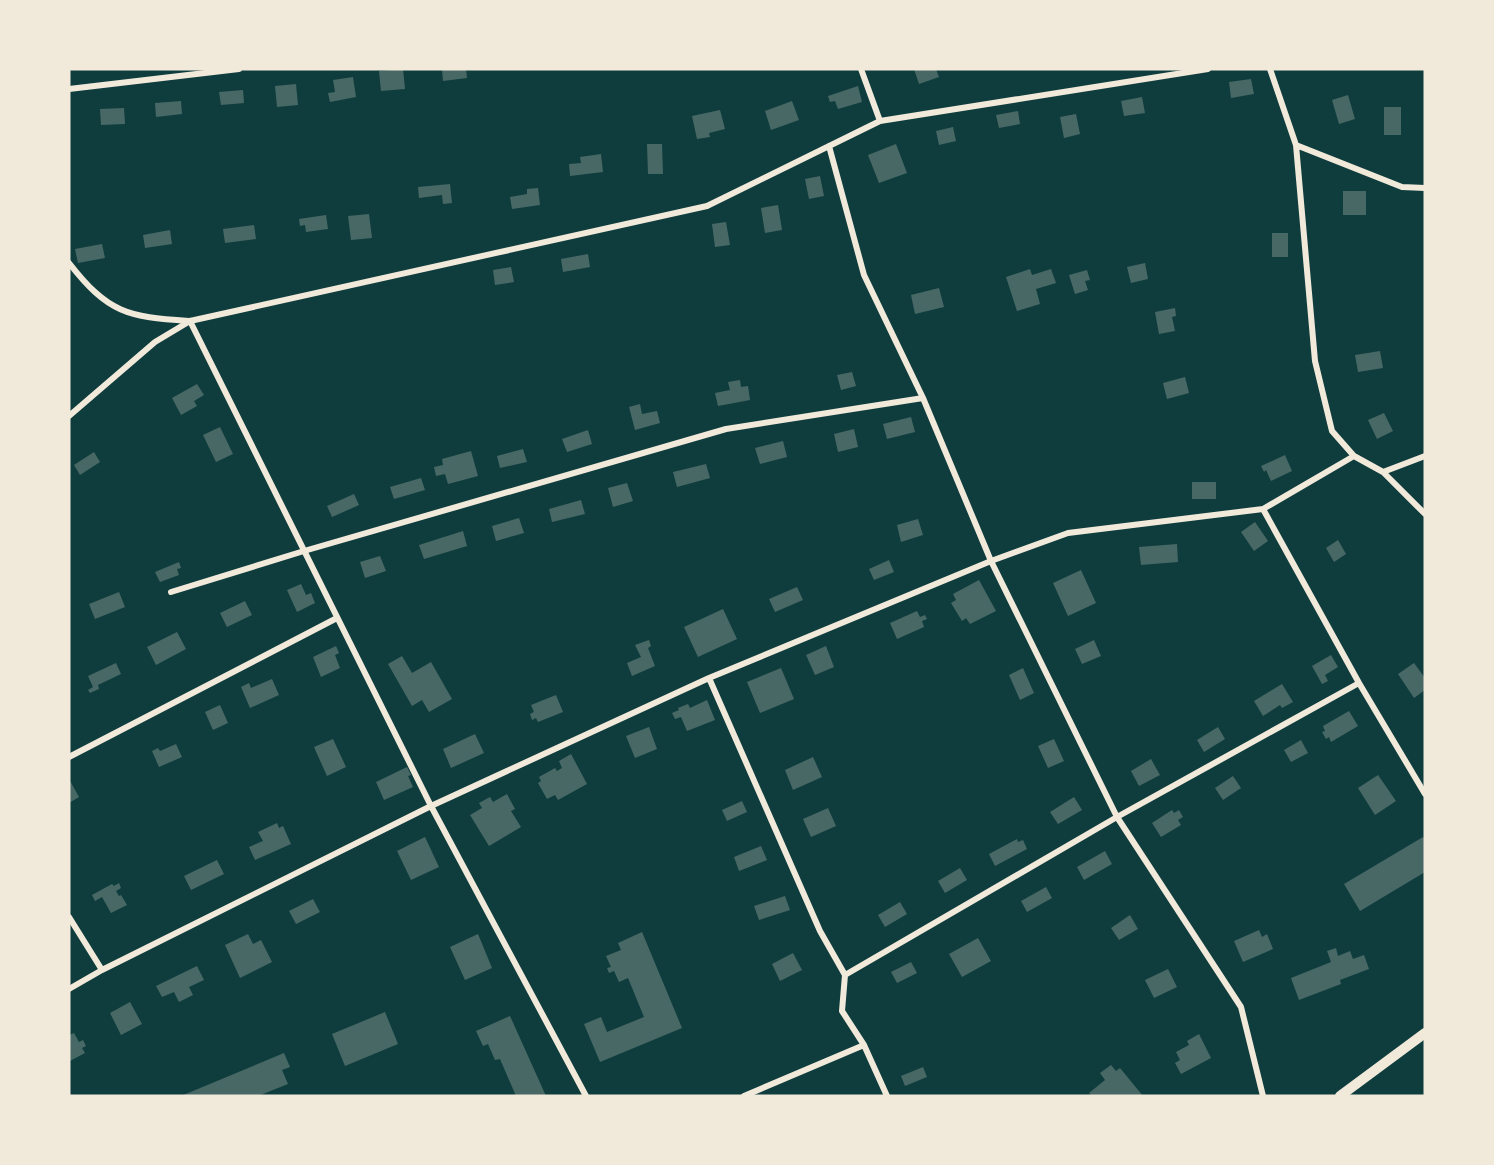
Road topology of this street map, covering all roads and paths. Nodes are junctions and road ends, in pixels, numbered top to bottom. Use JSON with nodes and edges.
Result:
{"nodes":[{"id":1,"x":239,"y":69,"type":"edge"},
{"id":2,"x":861,"y":69,"type":"edge"},
{"id":3,"x":1208,"y":69,"type":"edge"},
{"id":4,"x":1270,"y":69,"type":"edge"},
{"id":5,"x":69,"y":89,"type":"edge"},
{"id":6,"x":880,"y":121,"type":"junction"},
{"id":7,"x":1296,"y":145,"type":"junction"},
{"id":8,"x":829,"y":146,"type":"junction"},
{"id":9,"x":1425,"y":188,"type":"edge"},
{"id":10,"x":69,"y":263,"type":"edge"},
{"id":11,"x":190,"y":321,"type":"junction"},
{"id":12,"x":923,"y":398,"type":"junction"},
{"id":13,"x":69,"y":416,"type":"edge"},
{"id":14,"x":1354,"y":456,"type":"junction"},
{"id":15,"x":1425,"y":456,"type":"edge"},
{"id":16,"x":1383,"y":472,"type":"junction"},
{"id":17,"x":1263,"y":508,"type":"junction"},
{"id":18,"x":1425,"y":514,"type":"edge"},
{"id":19,"x":304,"y":551,"type":"junction"},
{"id":20,"x":991,"y":561,"type":"junction"},
{"id":21,"x":171,"y":592,"type":"dead end"},
{"id":22,"x":337,"y":618,"type":"junction"},
{"id":23,"x":709,"y":678,"type":"junction"},
{"id":24,"x":1359,"y":683,"type":"junction"},
{"id":25,"x":69,"y":757,"type":"edge"},
{"id":26,"x":1425,"y":794,"type":"edge"},
{"id":27,"x":431,"y":807,"type":"junction"},
{"id":28,"x":1117,"y":817,"type":"junction"},
{"id":29,"x":69,"y":917,"type":"edge"},
{"id":30,"x":102,"y":970,"type":"junction"},
{"id":31,"x":845,"y":975,"type":"junction"},
{"id":32,"x":69,"y":989,"type":"edge"},
{"id":33,"x":1425,"y":1033,"type":"edge"},
{"id":34,"x":864,"y":1045,"type":"junction"},
{"id":35,"x":586,"y":1096,"type":"edge"},
{"id":36,"x":744,"y":1096,"type":"edge"},
{"id":37,"x":887,"y":1096,"type":"edge"},
{"id":38,"x":1263,"y":1096,"type":"edge"},
{"id":39,"x":1340,"y":1096,"type":"edge"}],
"edges":[{"from":1,"to":5,"type":"street"},
{"from":2,"to":6,"type":"street"},
{"from":3,"to":6,"type":"street"},
{"from":4,"to":7,"type":"street"},
{"from":6,"to":8,"type":"street"},
{"from":7,"to":9,"type":"street"},
{"from":7,"to":14,"type":"street"},
{"from":8,"to":11,"type":"street"},
{"from":8,"to":12,"type":"street"},
{"from":10,"to":11,"type":"street"},
{"from":11,"to":13,"type":"street"},
{"from":11,"to":19,"type":"street"},
{"from":12,"to":19,"type":"street"},
{"from":12,"to":20,"type":"street"},
{"from":14,"to":16,"type":"street"},
{"from":14,"to":17,"type":"street"},
{"from":15,"to":16,"type":"street"},
{"from":16,"to":18,"type":"street"},
{"from":17,"to":20,"type":"street"},
{"from":17,"to":24,"type":"street"},
{"from":19,"to":21,"type":"street"},
{"from":19,"to":22,"type":"street"},
{"from":20,"to":23,"type":"street"},
{"from":20,"to":28,"type":"street"},
{"from":22,"to":25,"type":"street"},
{"from":22,"to":27,"type":"street"},
{"from":23,"to":27,"type":"street"},
{"from":23,"to":31,"type":"street"},
{"from":24,"to":26,"type":"street"},
{"from":24,"to":28,"type":"street"},
{"from":27,"to":30,"type":"street"},
{"from":27,"to":35,"type":"street"},
{"from":28,"to":31,"type":"street"},
{"from":28,"to":38,"type":"street"},
{"from":29,"to":30,"type":"street"},
{"from":30,"to":32,"type":"street"},
{"from":31,"to":34,"type":"street"},
{"from":33,"to":39,"type":"street"},
{"from":34,"to":36,"type":"street"},
{"from":34,"to":37,"type":"street"}]}
